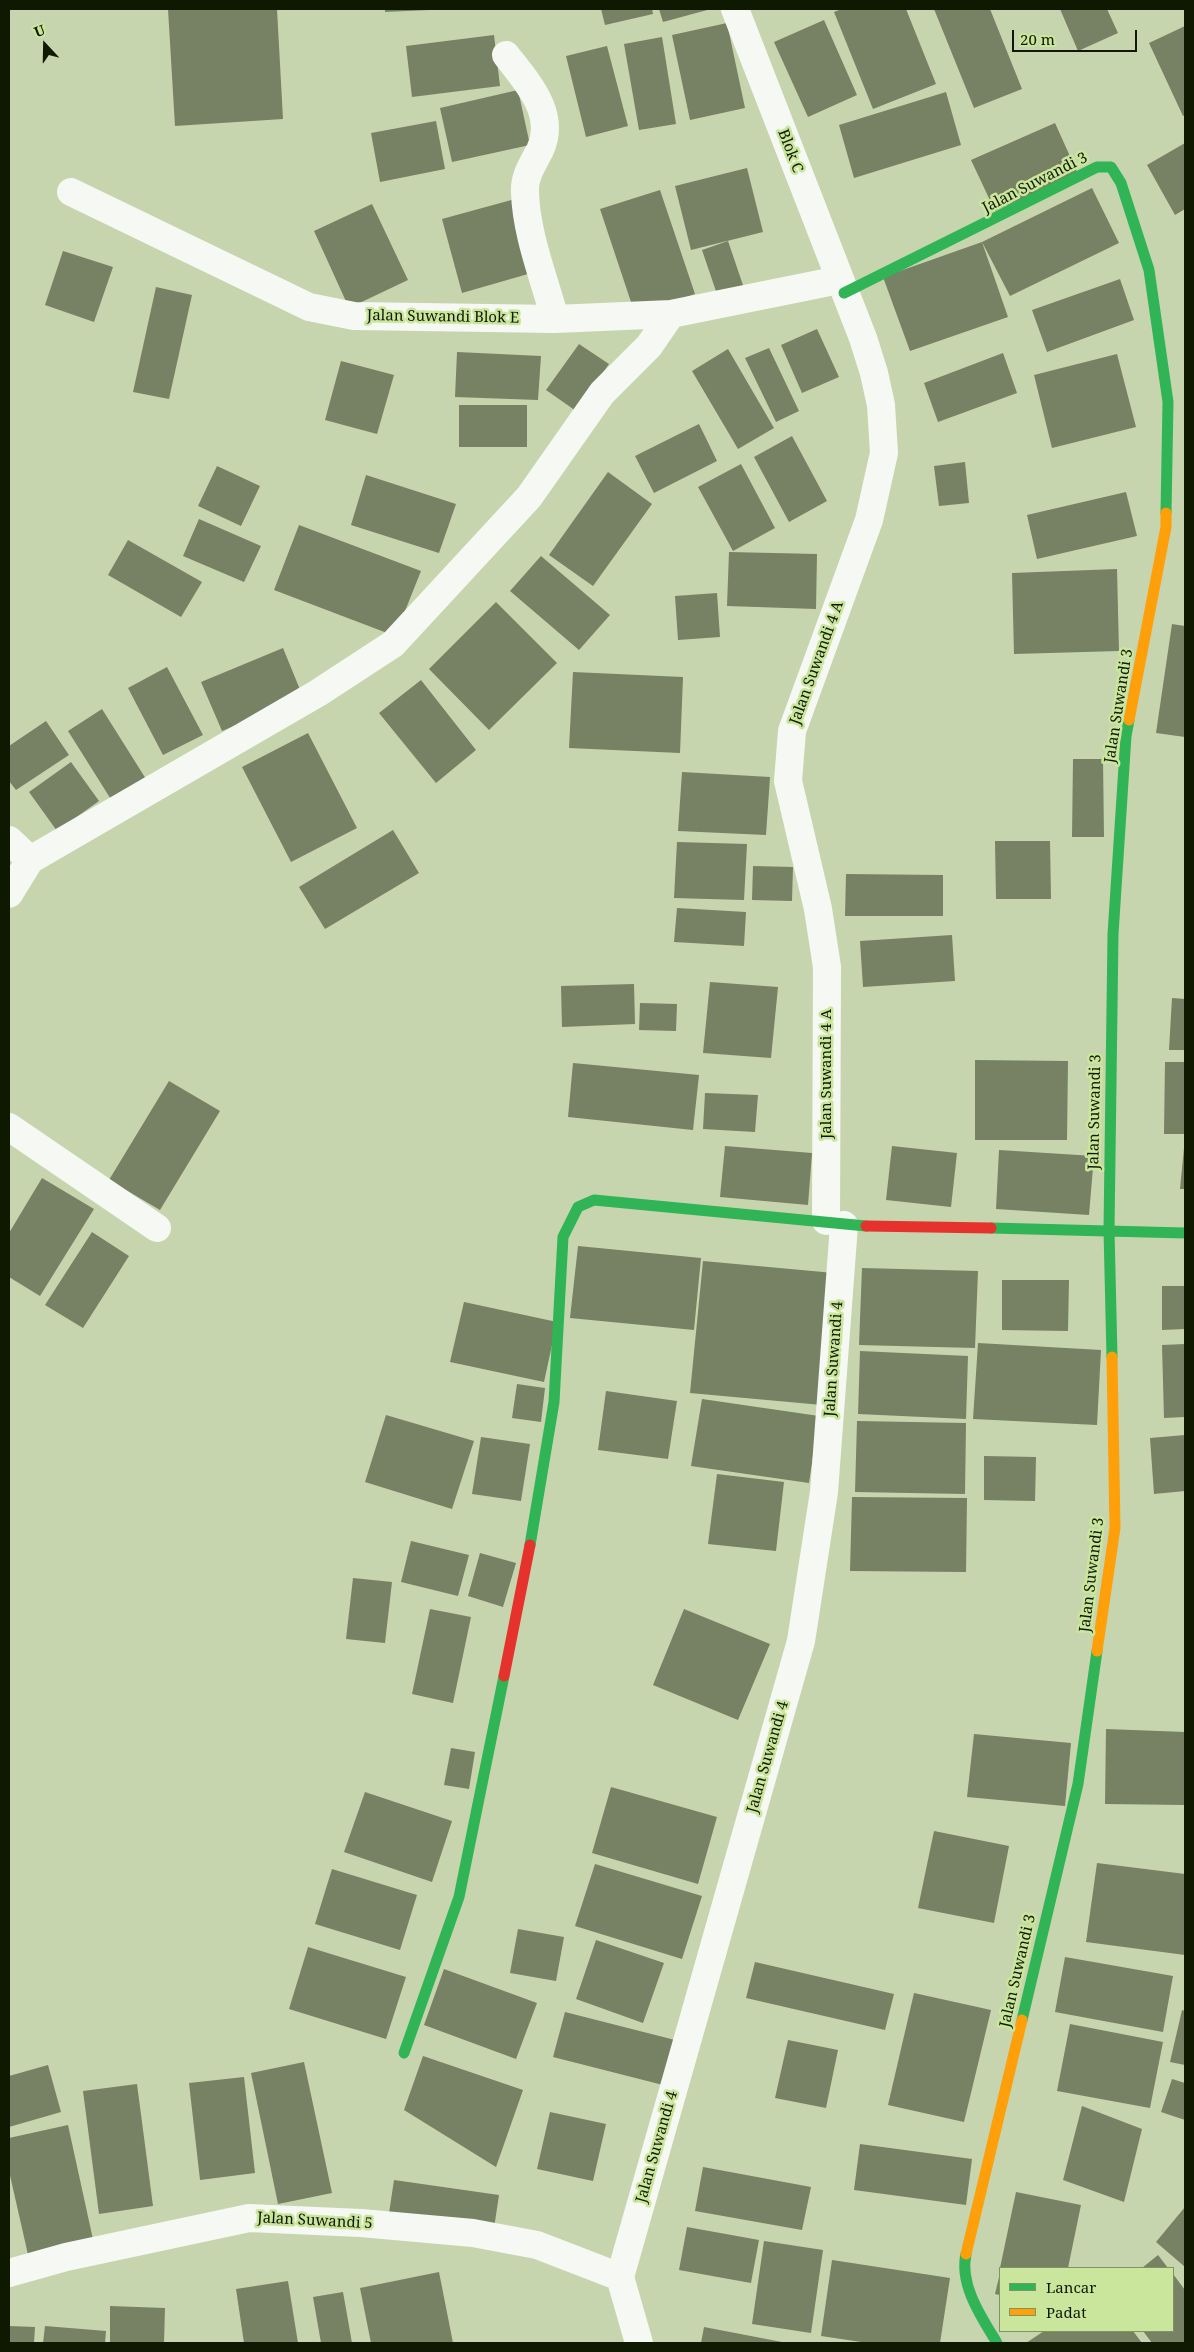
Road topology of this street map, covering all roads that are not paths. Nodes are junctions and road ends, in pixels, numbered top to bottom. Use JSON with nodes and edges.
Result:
{"nodes":[{"id":1,"x":735,"y":9,"type":"edge"},
{"id":2,"x":506,"y":55,"type":"dead end"},
{"id":3,"x":71,"y":192,"type":"dead end"},
{"id":4,"x":842,"y":287,"type":"junction"},
{"id":5,"x":671,"y":314,"type":"junction"},
{"id":6,"x":555,"y":318,"type":"junction"},
{"id":7,"x":9,"y":840,"type":"edge"},
{"id":8,"x":30,"y":860,"type":"junction"},
{"id":9,"x":9,"y":894,"type":"edge"},
{"id":10,"x":9,"y":1127,"type":"edge"},
{"id":11,"x":835,"y":1223,"type":"junction"},
{"id":12,"x":158,"y":1228,"type":"dead end"},
{"id":13,"x":1109,"y":1230,"type":"junction"},
{"id":14,"x":1185,"y":1233,"type":"edge"},
{"id":15,"x":404,"y":2053,"type":"dead end"},
{"id":16,"x":9,"y":2273,"type":"edge"},
{"id":17,"x":620,"y":2277,"type":"junction"},
{"id":18,"x":639,"y":2343,"type":"edge"},
{"id":19,"x":997,"y":2343,"type":"edge"}],
"edges":[{"from":1,"to":4,"type":"street","name":"Blok C"},
{"from":2,"to":6,"type":"street"},
{"from":3,"to":6,"type":"street","name":"Jalan Suwandi Blok E"},
{"from":4,"to":5,"type":"street","name":"Jalan Suwandi Blok E"},
{"from":4,"to":11,"type":"street","name":"Jalan Suwandi 4 A"},
{"from":4,"to":13,"type":"street","name":"Jalan Suwandi 3"},
{"from":5,"to":6,"type":"street","name":"Jalan Suwandi Blok E"},
{"from":5,"to":8,"type":"street"},
{"from":7,"to":8,"type":"street"},
{"from":8,"to":9,"type":"street"},
{"from":10,"to":12,"type":"street"},
{"from":11,"to":13,"type":"street"},
{"from":11,"to":15,"type":"street"},
{"from":11,"to":17,"type":"street","name":"Jalan Suwandi 4"},
{"from":13,"to":14,"type":"street"},
{"from":13,"to":19,"type":"street","name":"Jalan Suwandi 3"},
{"from":16,"to":17,"type":"street","name":"Jalan Suwandi 5"},
{"from":17,"to":18,"type":"street"}]}
